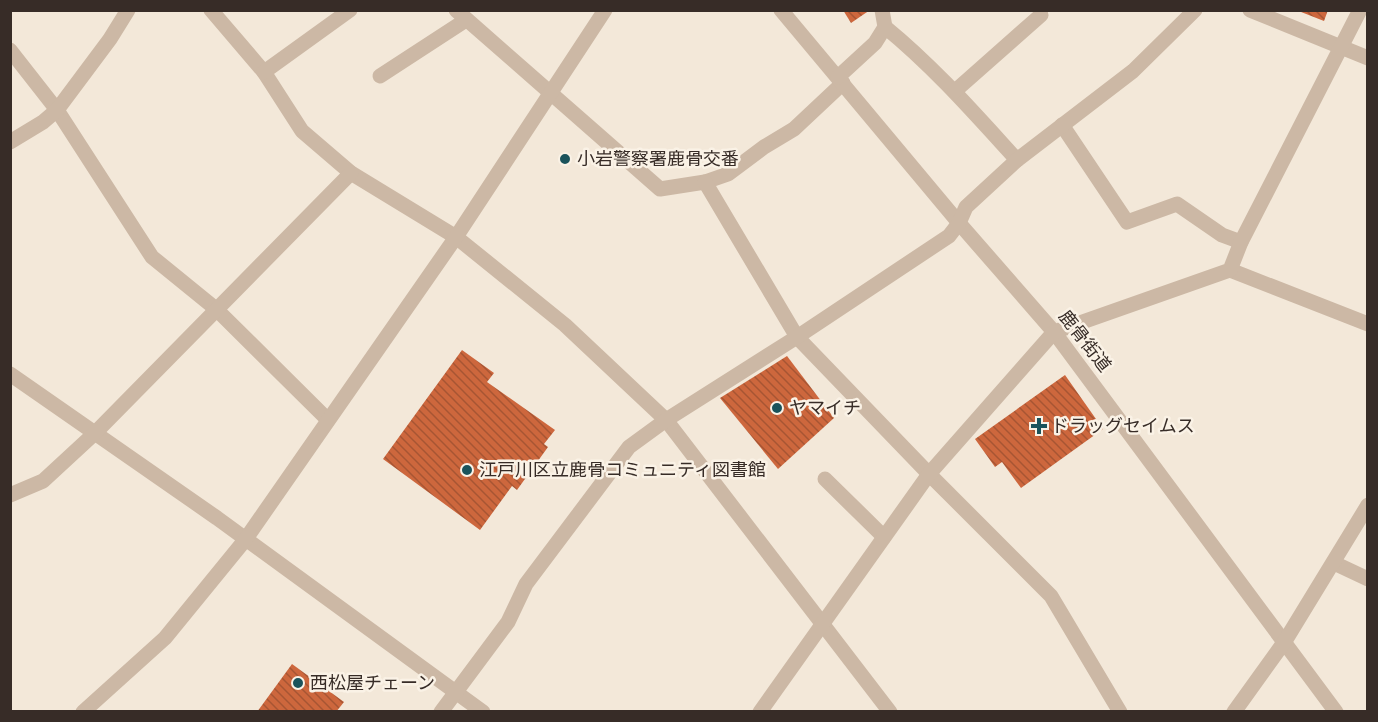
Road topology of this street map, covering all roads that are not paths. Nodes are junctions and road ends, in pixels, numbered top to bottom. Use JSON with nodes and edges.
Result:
{"nodes":[{"id":1,"x":128,"y":10,"type":"edge"},
{"id":2,"x":211,"y":10,"type":"edge"},
{"id":3,"x":350,"y":10,"type":"edge"},
{"id":4,"x":605,"y":10,"type":"edge"},
{"id":5,"x":781,"y":10,"type":"edge"},
{"id":6,"x":882,"y":10,"type":"edge"},
{"id":7,"x":1195,"y":10,"type":"edge"},
{"id":8,"x":1250,"y":10,"type":"edge"},
{"id":9,"x":1359,"y":10,"type":"edge"},
{"id":10,"x":461,"y":15,"type":"edge"},
{"id":11,"x":1041,"y":15,"type":"dead end"},
{"id":12,"x":885,"y":27,"type":"junction"},
{"id":13,"x":1341,"y":47,"type":"junction"},
{"id":14,"x":10,"y":50,"type":"edge"},
{"id":15,"x":1368,"y":58,"type":"edge"},
{"id":16,"x":264,"y":72,"type":"junction"},
{"id":17,"x":380,"y":76,"type":"dead end"},
{"id":18,"x":841,"y":80,"type":"junction"},
{"id":19,"x":955,"y":91,"type":"junction"},
{"id":20,"x":552,"y":93,"type":"junction"},
{"id":21,"x":57,"y":110,"type":"junction"},
{"id":22,"x":1062,"y":125,"type":"junction"},
{"id":23,"x":10,"y":142,"type":"edge"},
{"id":24,"x":1017,"y":160,"type":"junction"},
{"id":25,"x":351,"y":173,"type":"junction"},
{"id":26,"x":705,"y":182,"type":"junction"},
{"id":27,"x":959,"y":223,"type":"junction"},
{"id":28,"x":456,"y":237,"type":"junction"},
{"id":29,"x":1241,"y":243,"type":"junction"},
{"id":30,"x":1230,"y":270,"type":"junction"},
{"id":31,"x":216,"y":309,"type":"junction"},
{"id":32,"x":1368,"y":324,"type":"edge"},
{"id":33,"x":1054,"y":332,"type":"junction"},
{"id":34,"x":796,"y":337,"type":"junction"},
{"id":35,"x":10,"y":374,"type":"edge"},
{"id":36,"x":328,"y":420,"type":"junction"},
{"id":37,"x":666,"y":420,"type":"junction"},
{"id":38,"x":95,"y":433,"type":"junction"},
{"id":39,"x":929,"y":474,"type":"junction"},
{"id":40,"x":825,"y":479,"type":"dead end"},
{"id":41,"x":10,"y":495,"type":"edge"},
{"id":42,"x":1368,"y":505,"type":"edge"},
{"id":43,"x":884,"y":537,"type":"junction"},
{"id":44,"x":245,"y":540,"type":"junction"},
{"id":45,"x":1334,"y":562,"type":"junction"},
{"id":46,"x":1368,"y":579,"type":"edge"},
{"id":47,"x":823,"y":624,"type":"junction"},
{"id":48,"x":1285,"y":641,"type":"junction"},
{"id":49,"x":455,"y":693,"type":"junction"},
{"id":50,"x":83,"y":711,"type":"edge"},
{"id":51,"x":441,"y":711,"type":"edge"},
{"id":52,"x":483,"y":711,"type":"edge"},
{"id":53,"x":760,"y":711,"type":"edge"},
{"id":54,"x":890,"y":711,"type":"edge"},
{"id":55,"x":1120,"y":711,"type":"edge"},
{"id":56,"x":1234,"y":711,"type":"edge"},
{"id":57,"x":1336,"y":711,"type":"edge"}],
"edges":[{"from":1,"to":21,"type":"street"},
{"from":2,"to":16,"type":"street"},
{"from":3,"to":16,"type":"street"},
{"from":4,"to":20,"type":"street"},
{"from":5,"to":18,"type":"street","name":"鹿骨街道"},
{"from":6,"to":12,"type":"street"},
{"from":7,"to":22,"type":"street"},
{"from":8,"to":13,"type":"street"},
{"from":9,"to":13,"type":"street"},
{"from":10,"to":17,"type":"street"},
{"from":10,"to":20,"type":"street"},
{"from":11,"to":19,"type":"street"},
{"from":12,"to":18,"type":"street"},
{"from":12,"to":19,"type":"street"},
{"from":13,"to":15,"type":"street"},
{"from":13,"to":29,"type":"street"},
{"from":14,"to":21,"type":"street"},
{"from":16,"to":25,"type":"street"},
{"from":18,"to":26,"type":"street"},
{"from":18,"to":27,"type":"street","name":"鹿骨街道"},
{"from":19,"to":24,"type":"street"},
{"from":20,"to":26,"type":"street"},
{"from":20,"to":28,"type":"street"},
{"from":21,"to":23,"type":"street"},
{"from":21,"to":31,"type":"street"},
{"from":22,"to":24,"type":"street"},
{"from":22,"to":29,"type":"street"},
{"from":24,"to":27,"type":"street"},
{"from":25,"to":28,"type":"street"},
{"from":25,"to":31,"type":"street"},
{"from":26,"to":34,"type":"street"},
{"from":27,"to":33,"type":"street","name":"鹿骨街道"},
{"from":27,"to":34,"type":"street"},
{"from":28,"to":36,"type":"street"},
{"from":28,"to":37,"type":"street"},
{"from":29,"to":30,"type":"street"},
{"from":30,"to":32,"type":"street"},
{"from":30,"to":33,"type":"street"},
{"from":31,"to":36,"type":"street"},
{"from":31,"to":38,"type":"street"},
{"from":33,"to":39,"type":"street"},
{"from":33,"to":48,"type":"street","name":"鹿骨街道"},
{"from":34,"to":37,"type":"street"},
{"from":34,"to":39,"type":"street"},
{"from":35,"to":38,"type":"street"},
{"from":36,"to":44,"type":"street"},
{"from":37,"to":47,"type":"street"},
{"from":37,"to":49,"type":"street"},
{"from":38,"to":41,"type":"street"},
{"from":38,"to":44,"type":"street"},
{"from":39,"to":43,"type":"street"},
{"from":39,"to":55,"type":"street"},
{"from":40,"to":43,"type":"street"},
{"from":42,"to":45,"type":"street"},
{"from":43,"to":47,"type":"street"},
{"from":44,"to":49,"type":"street"},
{"from":44,"to":50,"type":"street"},
{"from":45,"to":46,"type":"street"},
{"from":45,"to":48,"type":"street"},
{"from":47,"to":53,"type":"street"},
{"from":47,"to":54,"type":"street"},
{"from":48,"to":56,"type":"street"},
{"from":48,"to":57,"type":"street","name":"鹿骨街道"},
{"from":49,"to":51,"type":"street"},
{"from":49,"to":52,"type":"street"}]}
